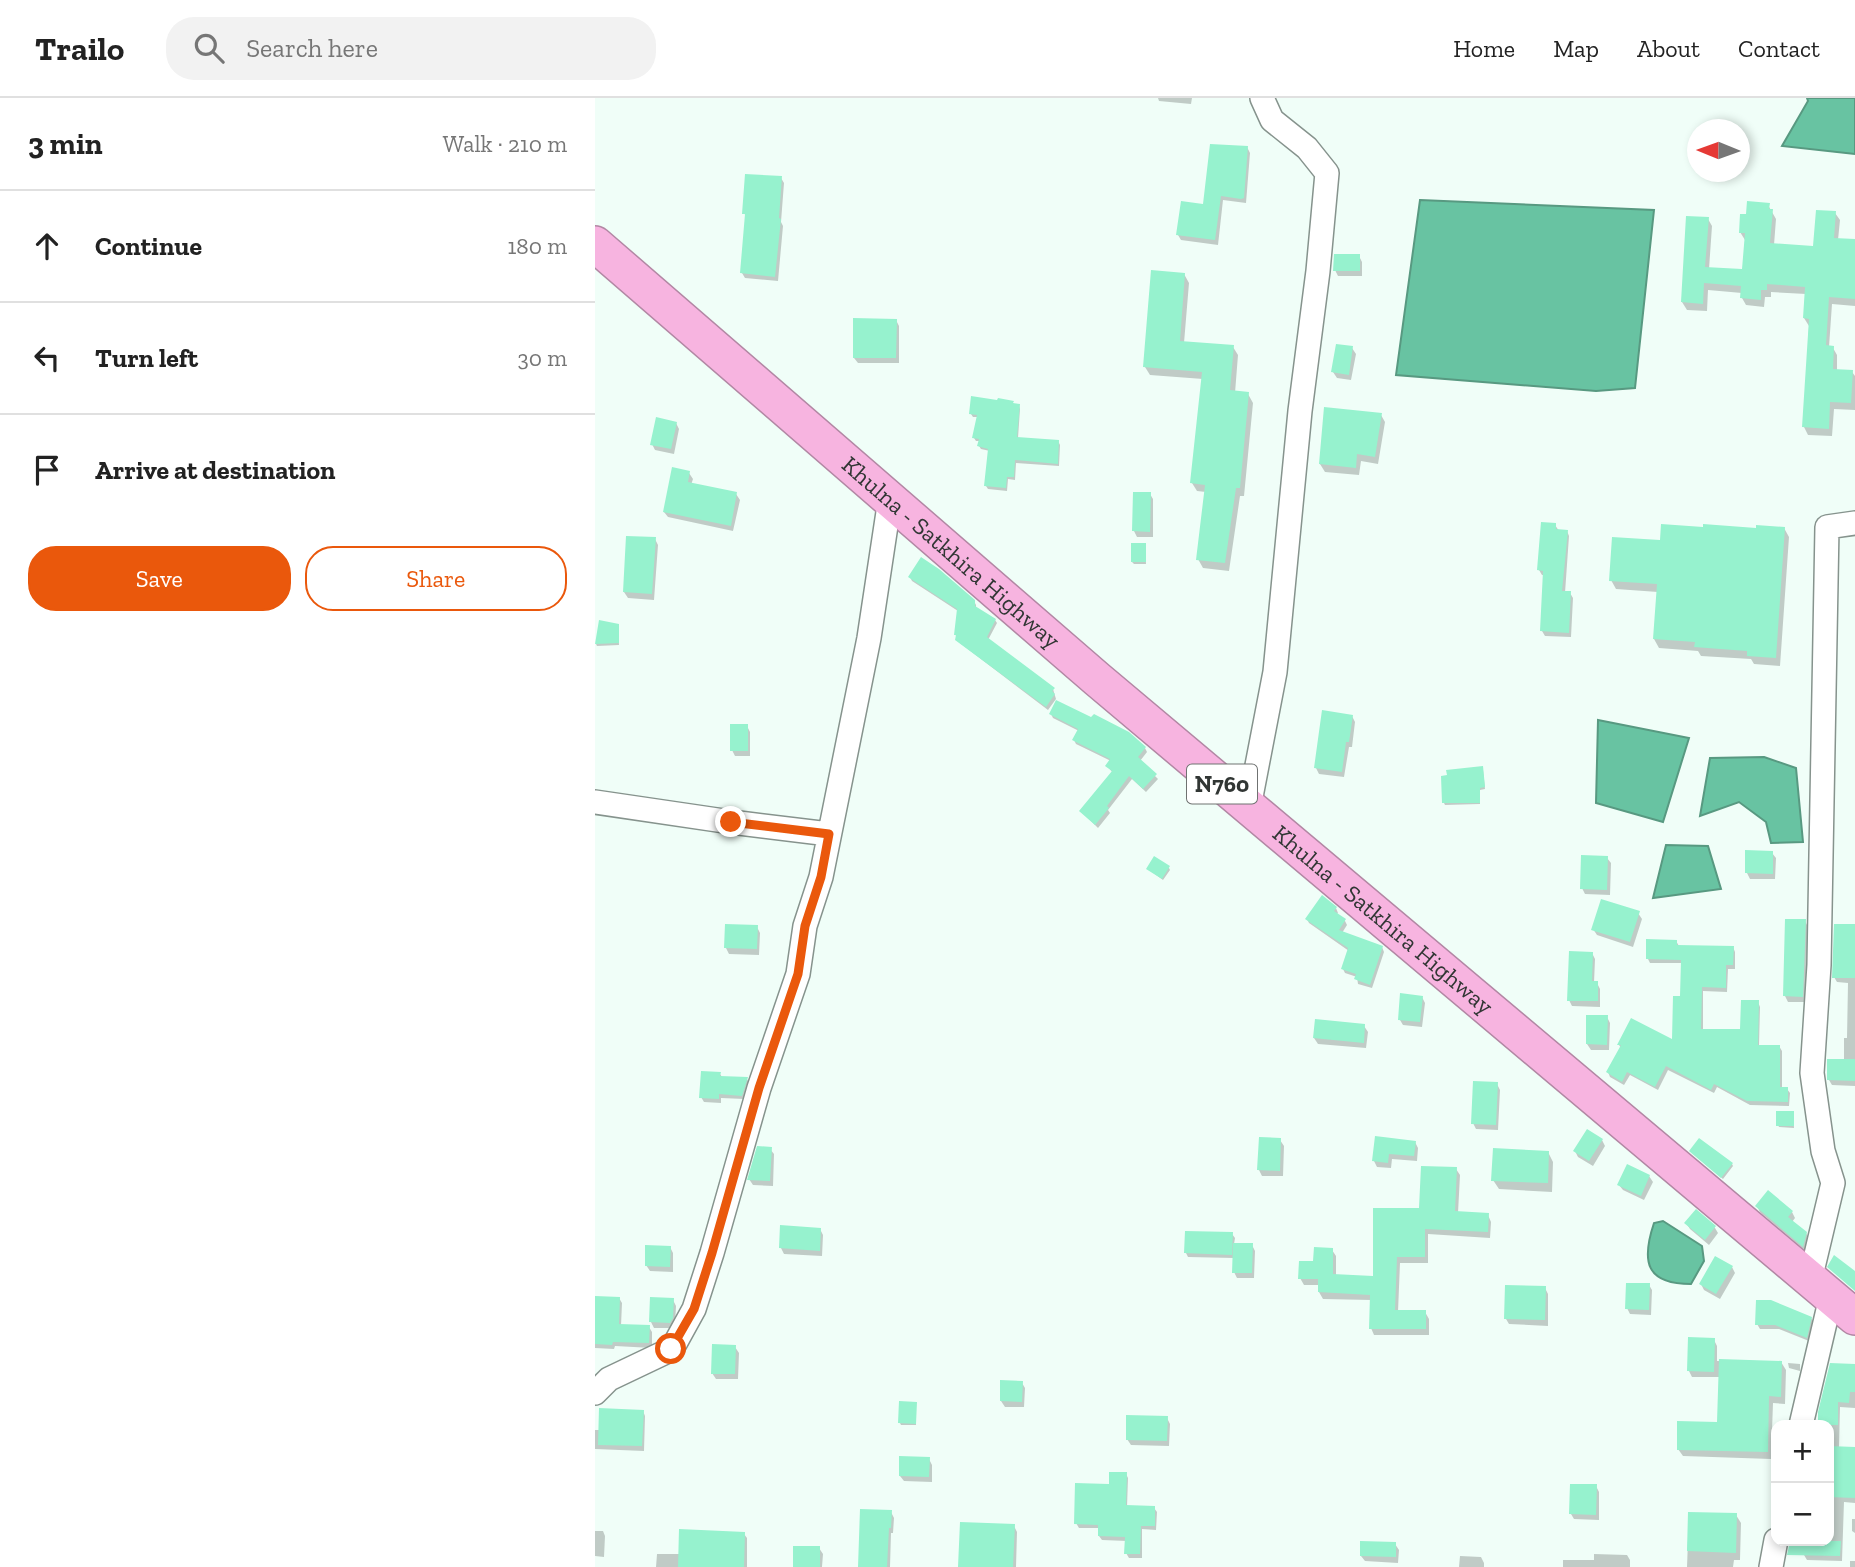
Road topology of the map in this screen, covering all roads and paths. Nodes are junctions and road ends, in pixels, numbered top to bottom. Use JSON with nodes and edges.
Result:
{"nodes":[{"id":1,"x":1262,"y":98,"type":"edge"},
{"id":2,"x":595,"y":244,"type":"edge"},
{"id":3,"x":890,"y":499,"type":"junction"},
{"id":4,"x":1855,"y":523,"type":"edge"},
{"id":5,"x":595,"y":802,"type":"edge"},
{"id":6,"x":1249,"y":807,"type":"junction"},
{"id":7,"x":829,"y":834,"type":"junction"},
{"id":8,"x":1832,"y":1298,"type":"edge"},
{"id":9,"x":595,"y":1393,"type":"edge"},
{"id":10,"x":1802,"y":1420,"type":"edge"},
{"id":11,"x":1775,"y":1546,"type":"edge"},
{"id":12,"x":1771,"y":1567,"type":"edge"}],
"edges":[{"from":1,"to":6,"type":"street"},
{"from":2,"to":3,"type":"highway","name":"Khulna - Satkhira Highway","number":"N760"},
{"from":3,"to":6,"type":"highway","name":"Khulna - Satkhira Highway","number":"N760"},
{"from":3,"to":7,"type":"street"},
{"from":4,"to":8,"type":"street"},
{"from":5,"to":7,"type":"street"},
{"from":6,"to":8,"type":"highway","name":"Khulna - Satkhira Highway","number":"N760"},
{"from":7,"to":9,"type":"street"},
{"from":8,"to":10,"type":"street"},
{"from":11,"to":12,"type":"street"}]}
